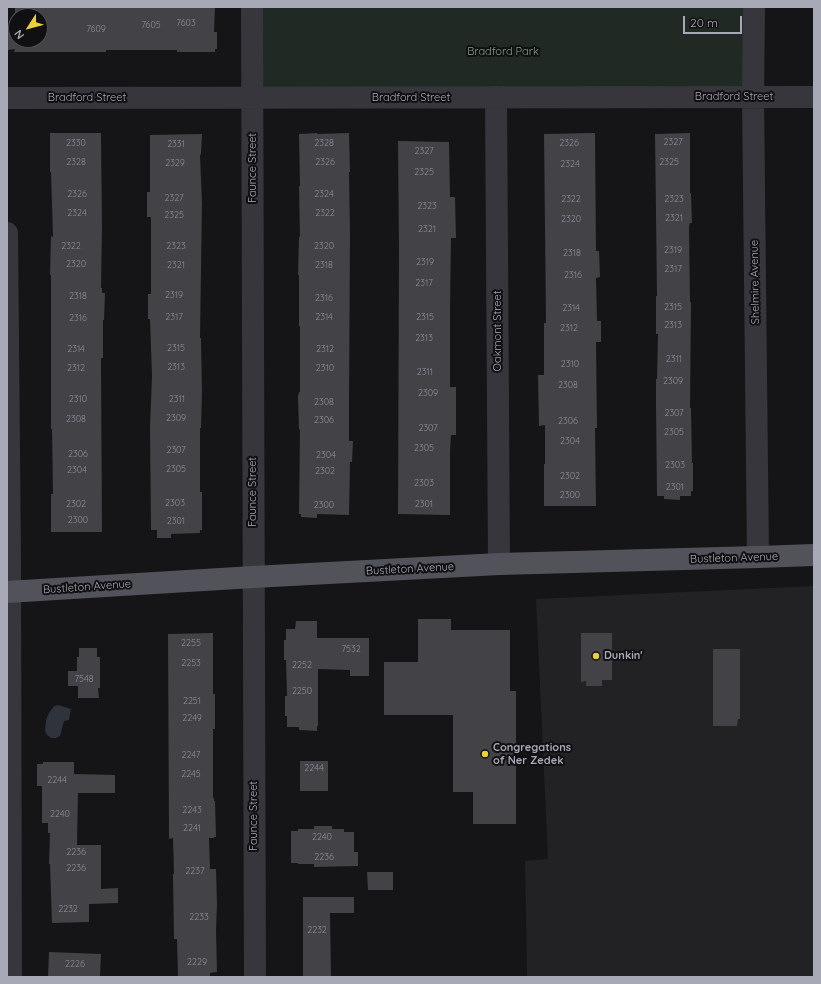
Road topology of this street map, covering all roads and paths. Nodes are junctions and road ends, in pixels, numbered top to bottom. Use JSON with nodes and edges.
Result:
{"nodes":[{"id":1,"x":252,"y":7,"type":"edge"},
{"id":2,"x":754,"y":7,"type":"edge"},
{"id":3,"x":753,"y":97,"type":"junction"},
{"id":4,"x":814,"y":97,"type":"edge"},
{"id":5,"x":7,"y":98,"type":"edge"},
{"id":6,"x":253,"y":98,"type":"junction"},
{"id":7,"x":496,"y":98,"type":"junction"},
{"id":8,"x":7,"y":233,"type":"edge"},
{"id":9,"x":814,"y":555,"type":"edge"},
{"id":10,"x":758,"y":557,"type":"junction"},
{"id":11,"x":499,"y":564,"type":"junction"},
{"id":12,"x":253,"y":577,"type":"junction"},
{"id":13,"x":9,"y":592,"type":"edge"},
{"id":14,"x":11,"y":977,"type":"edge"},
{"id":15,"x":255,"y":977,"type":"edge"}],
"edges":[{"from":1,"to":6,"type":"street","name":"Faunce Street"},
{"from":2,"to":3,"type":"street","name":"Shelmire Avenue"},
{"from":3,"to":4,"type":"street","name":"Bradford Street"},
{"from":3,"to":7,"type":"street","name":"Bradford Street"},
{"from":3,"to":10,"type":"street","name":"Shelmire Avenue"},
{"from":5,"to":6,"type":"street","name":"Bradford Street"},
{"from":6,"to":7,"type":"street","name":"Bradford Street"},
{"from":6,"to":12,"type":"street","name":"Faunce Street"},
{"from":7,"to":11,"type":"street","name":"Oakmont Street"},
{"from":8,"to":13,"type":"street"},
{"from":9,"to":10,"type":"main road","name":"Bustleton Avenue"},
{"from":10,"to":11,"type":"main road","name":"Bustleton Avenue"},
{"from":11,"to":12,"type":"main road","name":"Bustleton Avenue"},
{"from":12,"to":13,"type":"main road","name":"Bustleton Avenue"},
{"from":12,"to":15,"type":"street","name":"Faunce Street"},
{"from":13,"to":14,"type":"street"}]}
